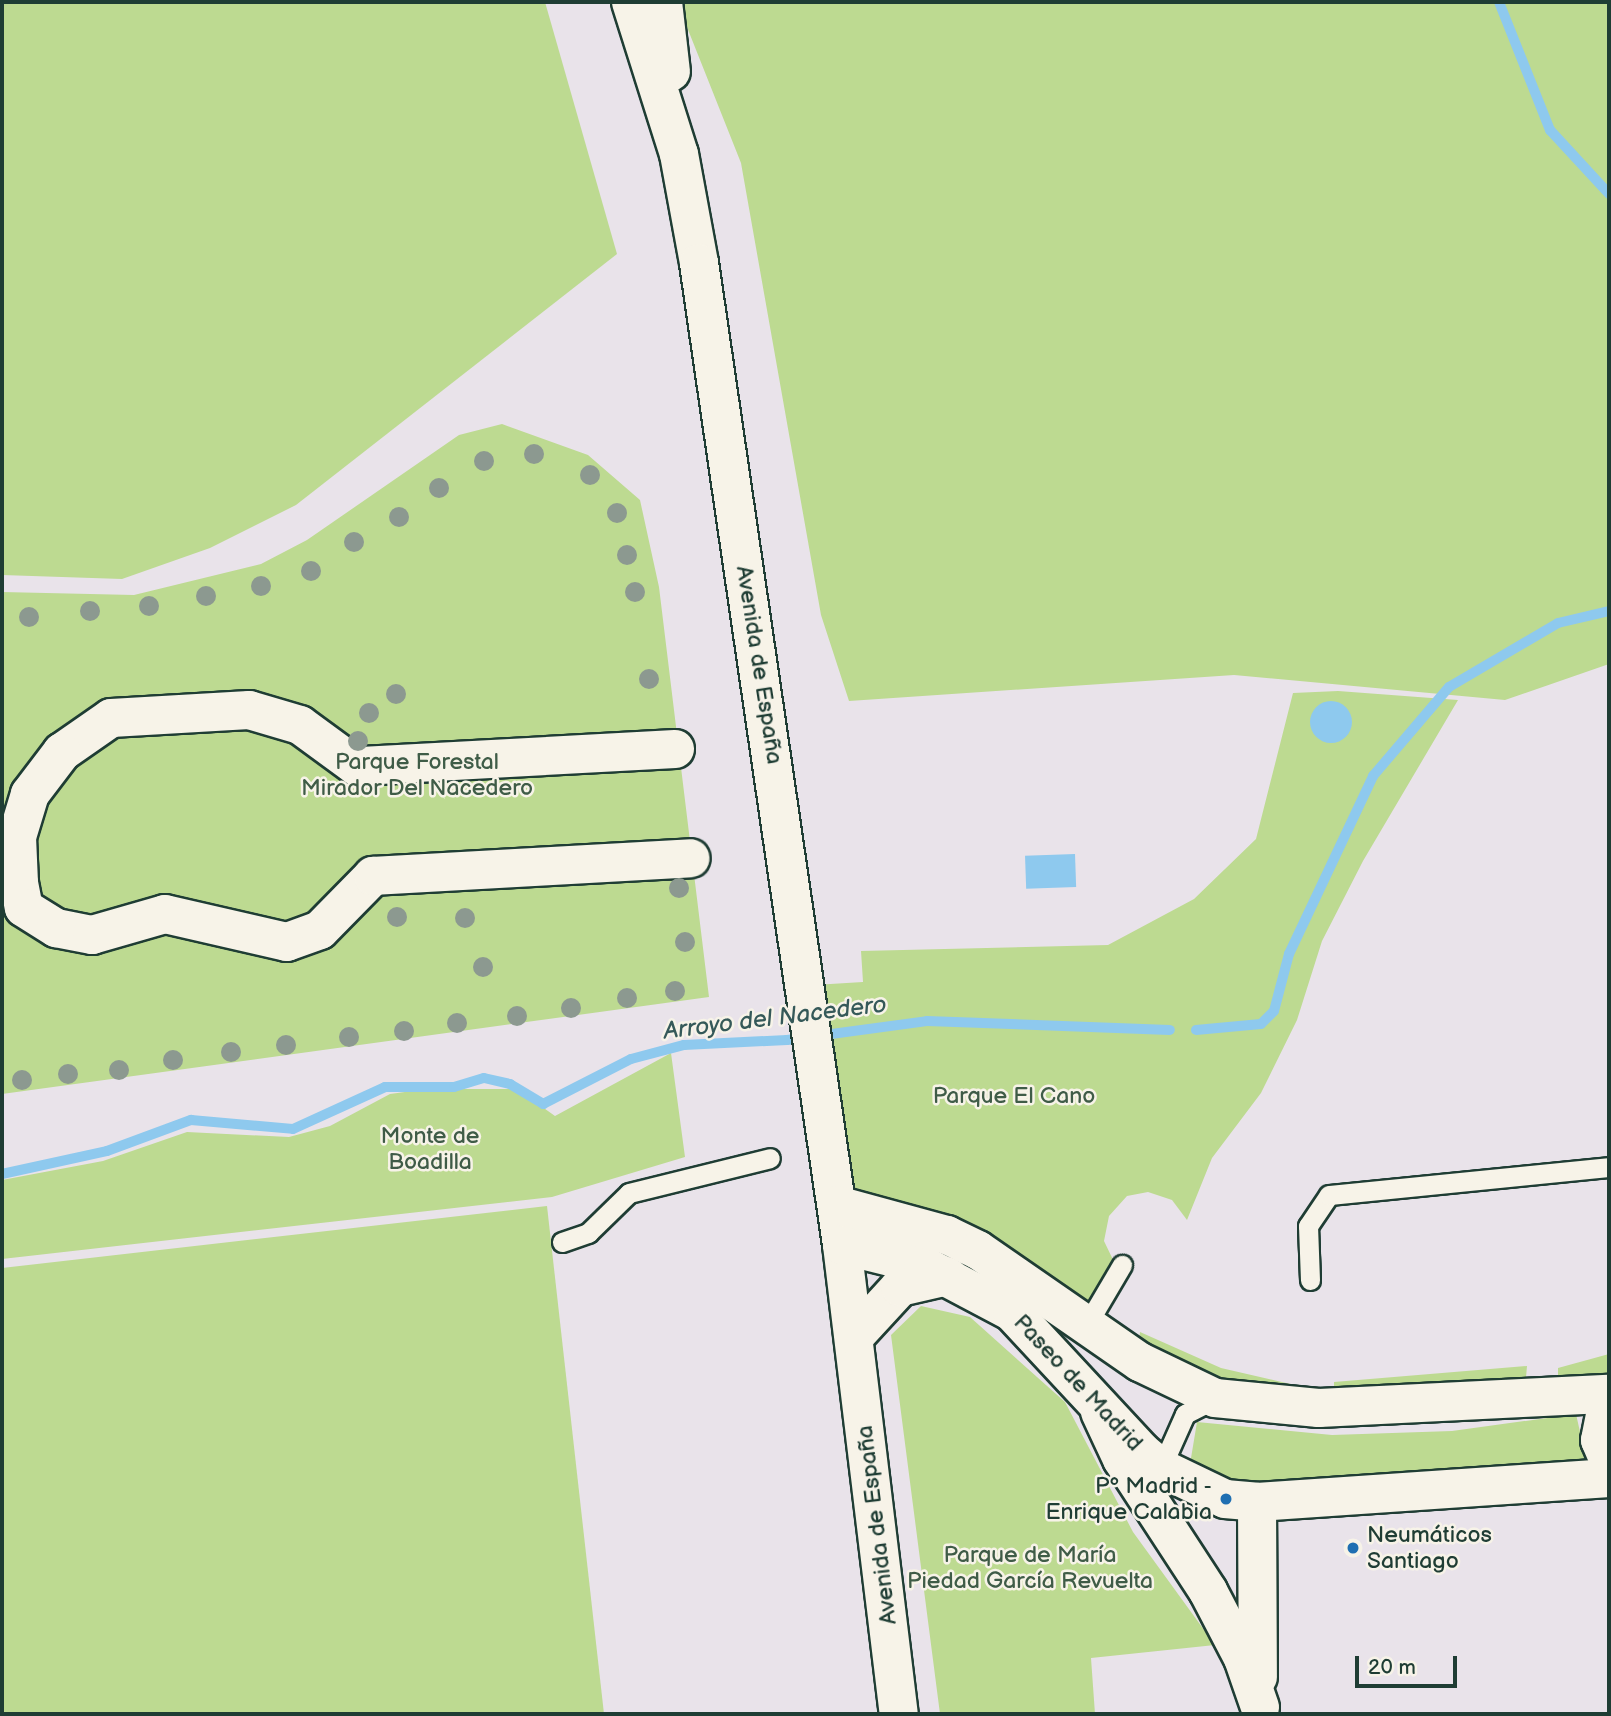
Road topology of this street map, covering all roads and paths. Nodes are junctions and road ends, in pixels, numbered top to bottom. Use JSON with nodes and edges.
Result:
{"nodes":[{"id":1,"x":631,"y":2,"type":"edge"},
{"id":2,"x":663,"y":2,"type":"edge"},
{"id":3,"x":678,"y":154,"type":"junction"},
{"id":4,"x":675,"y":749,"type":"dead end"},
{"id":5,"x":690,"y":858,"type":"dead end"},
{"id":6,"x":770,"y":1158,"type":"dead end"},
{"id":7,"x":1609,"y":1167,"type":"edge"},
{"id":8,"x":837,"y":1205,"type":"junction"},
{"id":9,"x":562,"y":1242,"type":"dead end"},
{"id":10,"x":842,"y":1245,"type":"junction"},
{"id":11,"x":1122,"y":1265,"type":"dead end"},
{"id":12,"x":948,"y":1276,"type":"junction"},
{"id":13,"x":1310,"y":1280,"type":"dead end"},
{"id":14,"x":1086,"y":1326,"type":"junction"},
{"id":15,"x":855,"y":1336,"type":"junction"},
{"id":16,"x":1609,"y":1395,"type":"edge"},
{"id":17,"x":1092,"y":1396,"type":"junction"},
{"id":18,"x":1214,"y":1398,"type":"junction"},
{"id":19,"x":1609,"y":1461,"type":"edge"},
{"id":20,"x":1161,"y":1468,"type":"junction"},
{"id":21,"x":1609,"y":1478,"type":"edge"},
{"id":22,"x":1257,"y":1502,"type":"junction"},
{"id":23,"x":1260,"y":1711,"type":"edge"},
{"id":24,"x":899,"y":1714,"type":"edge"}],
"edges":[{"from":1,"to":3,"type":"street","name":"Avenida de España"},
{"from":2,"to":3,"type":"street"},
{"from":3,"to":8,"type":"street","name":"Avenida de España"},
{"from":4,"to":5,"type":"street"},
{"from":6,"to":9,"type":"lane"},
{"from":7,"to":13,"type":"lane"},
{"from":8,"to":10,"type":"street","name":"Avenida de España"},
{"from":8,"to":14,"type":"street","name":"Paseo de Madrid"},
{"from":10,"to":12,"type":"street","name":"Paseo de Madrid"},
{"from":10,"to":15,"type":"street","name":"Avenida de España"},
{"from":11,"to":14,"type":"lane"},
{"from":12,"to":15,"type":"street"},
{"from":12,"to":17,"type":"street","name":"Paseo de Madrid"},
{"from":14,"to":18,"type":"street","name":"Paseo de Madrid"},
{"from":15,"to":24,"type":"street","name":"Avenida de España"},
{"from":16,"to":18,"type":"street","name":"Paseo de Madrid"},
{"from":16,"to":19,"type":"street"},
{"from":17,"to":20,"type":"street","name":"Paseo de Madrid"},
{"from":17,"to":23,"type":"street"},
{"from":18,"to":20,"type":"lane"},
{"from":20,"to":22,"type":"street","name":"Paseo de Madrid"},
{"from":21,"to":22,"type":"street","name":"Paseo de Madrid"},
{"from":22,"to":23,"type":"street"}]}
